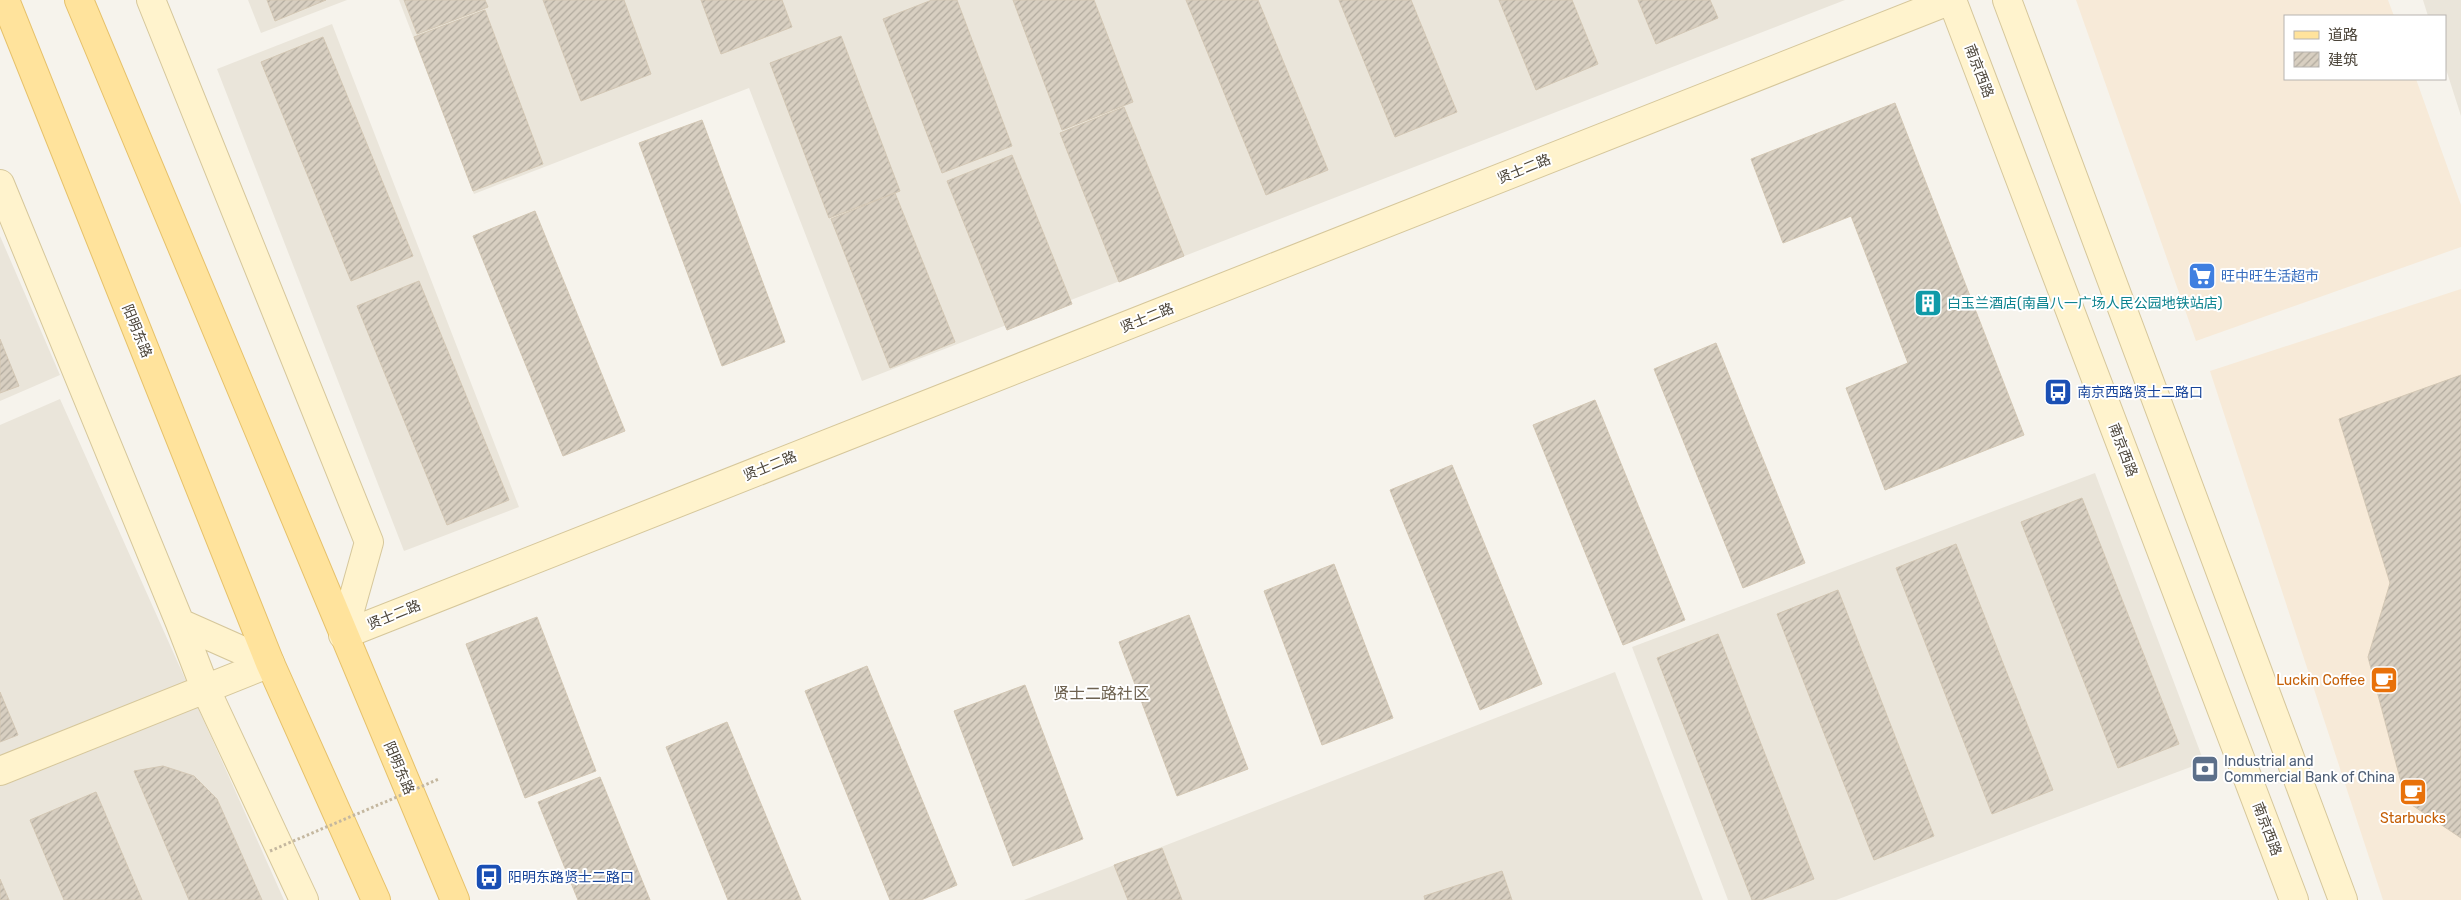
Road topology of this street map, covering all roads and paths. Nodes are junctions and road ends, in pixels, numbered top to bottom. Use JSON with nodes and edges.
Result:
{"nodes":[{"id":1,"x":5,"y":0,"type":"edge"},
{"id":2,"x":79,"y":0,"type":"edge"},
{"id":3,"x":151,"y":0,"type":"edge"},
{"id":4,"x":1952,"y":0,"type":"edge"},
{"id":5,"x":2007,"y":0,"type":"edge"},
{"id":6,"x":0,"y":184,"type":"edge"},
{"id":7,"x":180,"y":623,"type":"junction"},
{"id":8,"x":343,"y":635,"type":"junction"},
{"id":9,"x":270,"y":663,"type":"junction"},
{"id":10,"x":206,"y":688,"type":"junction"},
{"id":11,"x":0,"y":771,"type":"edge"},
{"id":12,"x":439,"y":780,"type":"dead end"},
{"id":13,"x":270,"y":850,"type":"dead end"},
{"id":14,"x":456,"y":897,"type":"edge"},
{"id":15,"x":304,"y":900,"type":"edge"},
{"id":16,"x":376,"y":900,"type":"edge"},
{"id":17,"x":2294,"y":900,"type":"edge"},
{"id":18,"x":2344,"y":900,"type":"edge"}],
"edges":[{"from":1,"to":9,"type":"main road","name":"阳明东路"},
{"from":2,"to":8,"type":"main road","name":"阳明东路"},
{"from":3,"to":8,"type":"main road"},
{"from":4,"to":8,"type":"main road","name":"贤士二路"},
{"from":4,"to":17,"type":"main road","name":"南京西路"},
{"from":5,"to":18,"type":"main road"},
{"from":6,"to":7,"type":"main road"},
{"from":7,"to":9,"type":"main road"},
{"from":7,"to":10,"type":"main road"},
{"from":8,"to":14,"type":"main road","name":"阳明东路"},
{"from":9,"to":10,"type":"main road"},
{"from":9,"to":16,"type":"main road","name":"阳明东路"},
{"from":10,"to":11,"type":"main road"},
{"from":10,"to":15,"type":"main road"},
{"from":12,"to":13,"type":"path","bridge":true}]}
